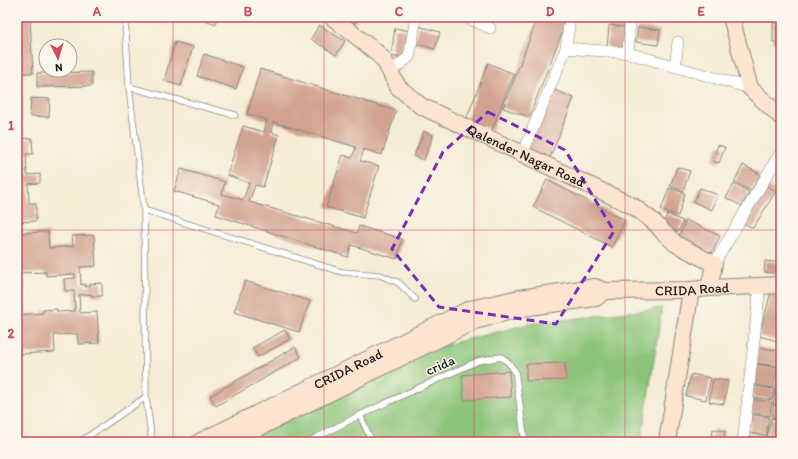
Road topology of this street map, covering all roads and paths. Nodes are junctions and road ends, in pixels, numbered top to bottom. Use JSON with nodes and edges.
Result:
{"nodes":[{"id":1,"x":332,"y":17,"type":"edge"},
{"id":2,"x":416,"y":17,"type":"edge"},
{"id":3,"x":466,"y":17,"type":"edge"},
{"id":4,"x":570,"y":17,"type":"edge"},
{"id":5,"x":630,"y":17,"type":"edge"},
{"id":6,"x":731,"y":17,"type":"edge"},
{"id":7,"x":125,"y":19,"type":"dead end"},
{"id":8,"x":490,"y":28,"type":"dead end"},
{"id":9,"x":678,"y":42,"type":"dead end"},
{"id":10,"x":566,"y":48,"type":"junction"},
{"id":11,"x":628,"y":53,"type":"junction"},
{"id":12,"x":675,"y":67,"type":"junction"},
{"id":13,"x":390,"y":72,"type":"junction"},
{"id":14,"x":129,"y":87,"type":"junction"},
{"id":15,"x":750,"y":88,"type":"junction"},
{"id":16,"x":235,"y":115,"type":"dead end"},
{"id":17,"x":781,"y":117,"type":"edge"},
{"id":18,"x":781,"y":152,"type":"edge"},
{"id":19,"x":522,"y":155,"type":"junction"},
{"id":20,"x":144,"y":210,"type":"junction"},
{"id":21,"x":714,"y":264,"type":"junction"},
{"id":22,"x":760,"y":285,"type":"junction"},
{"id":23,"x":781,"y":285,"type":"edge"},
{"id":24,"x":709,"y":288,"type":"junction"},
{"id":25,"x":691,"y":290,"type":"junction"},
{"id":26,"x":415,"y":299,"type":"dead end"},
{"id":27,"x":501,"y":308,"type":"junction"},
{"id":28,"x":146,"y":397,"type":"junction"},
{"id":29,"x":360,"y":415,"type":"junction"},
{"id":30,"x":80,"y":442,"type":"edge"},
{"id":31,"x":152,"y":442,"type":"edge"},
{"id":32,"x":199,"y":442,"type":"edge"},
{"id":33,"x":230,"y":442,"type":"edge"},
{"id":34,"x":308,"y":442,"type":"edge"},
{"id":35,"x":372,"y":442,"type":"edge"},
{"id":36,"x":525,"y":442,"type":"edge"},
{"id":37,"x":667,"y":442,"type":"edge"},
{"id":38,"x":743,"y":442,"type":"edge"}],
"edges":[{"from":1,"to":13,"type":"main road","name":"Qalender Nagar Road"},
{"from":2,"to":13,"type":"street"},
{"from":3,"to":8,"type":"street"},
{"from":4,"to":10,"type":"street"},
{"from":5,"to":11,"type":"street"},
{"from":6,"to":15,"type":"main road"},
{"from":7,"to":14,"type":"lane"},
{"from":9,"to":12,"type":"street"},
{"from":10,"to":11,"type":"street"},
{"from":10,"to":19,"type":"street"},
{"from":11,"to":12,"type":"street"},
{"from":12,"to":15,"type":"street"},
{"from":13,"to":19,"type":"main road","name":"Qalender Nagar Road"},
{"from":14,"to":16,"type":"lane"},
{"from":14,"to":20,"type":"lane"},
{"from":15,"to":17,"type":"main road"},
{"from":18,"to":21,"type":"street"},
{"from":19,"to":21,"type":"main road","name":"Qalender Nagar Road"},
{"from":20,"to":26,"type":"lane"},
{"from":20,"to":28,"type":"lane"},
{"from":21,"to":24,"type":"main road"},
{"from":22,"to":23,"type":"main road","name":"CRIDA Road"},
{"from":22,"to":24,"type":"main road","name":"CRIDA Road"},
{"from":22,"to":38,"type":"street"},
{"from":24,"to":25,"type":"main road","name":"CRIDA Road"},
{"from":25,"to":27,"type":"main road","name":"CRIDA Road"},
{"from":25,"to":37,"type":"main road"},
{"from":27,"to":32,"type":"main road","name":"CRIDA Road"},
{"from":27,"to":33,"type":"main road","name":"CRIDA Road"},
{"from":28,"to":30,"type":"lane"},
{"from":28,"to":31,"type":"lane"},
{"from":29,"to":34,"type":"lane","name":"crida"},
{"from":29,"to":35,"type":"lane"},
{"from":29,"to":36,"type":"lane","name":"crida"}]}
